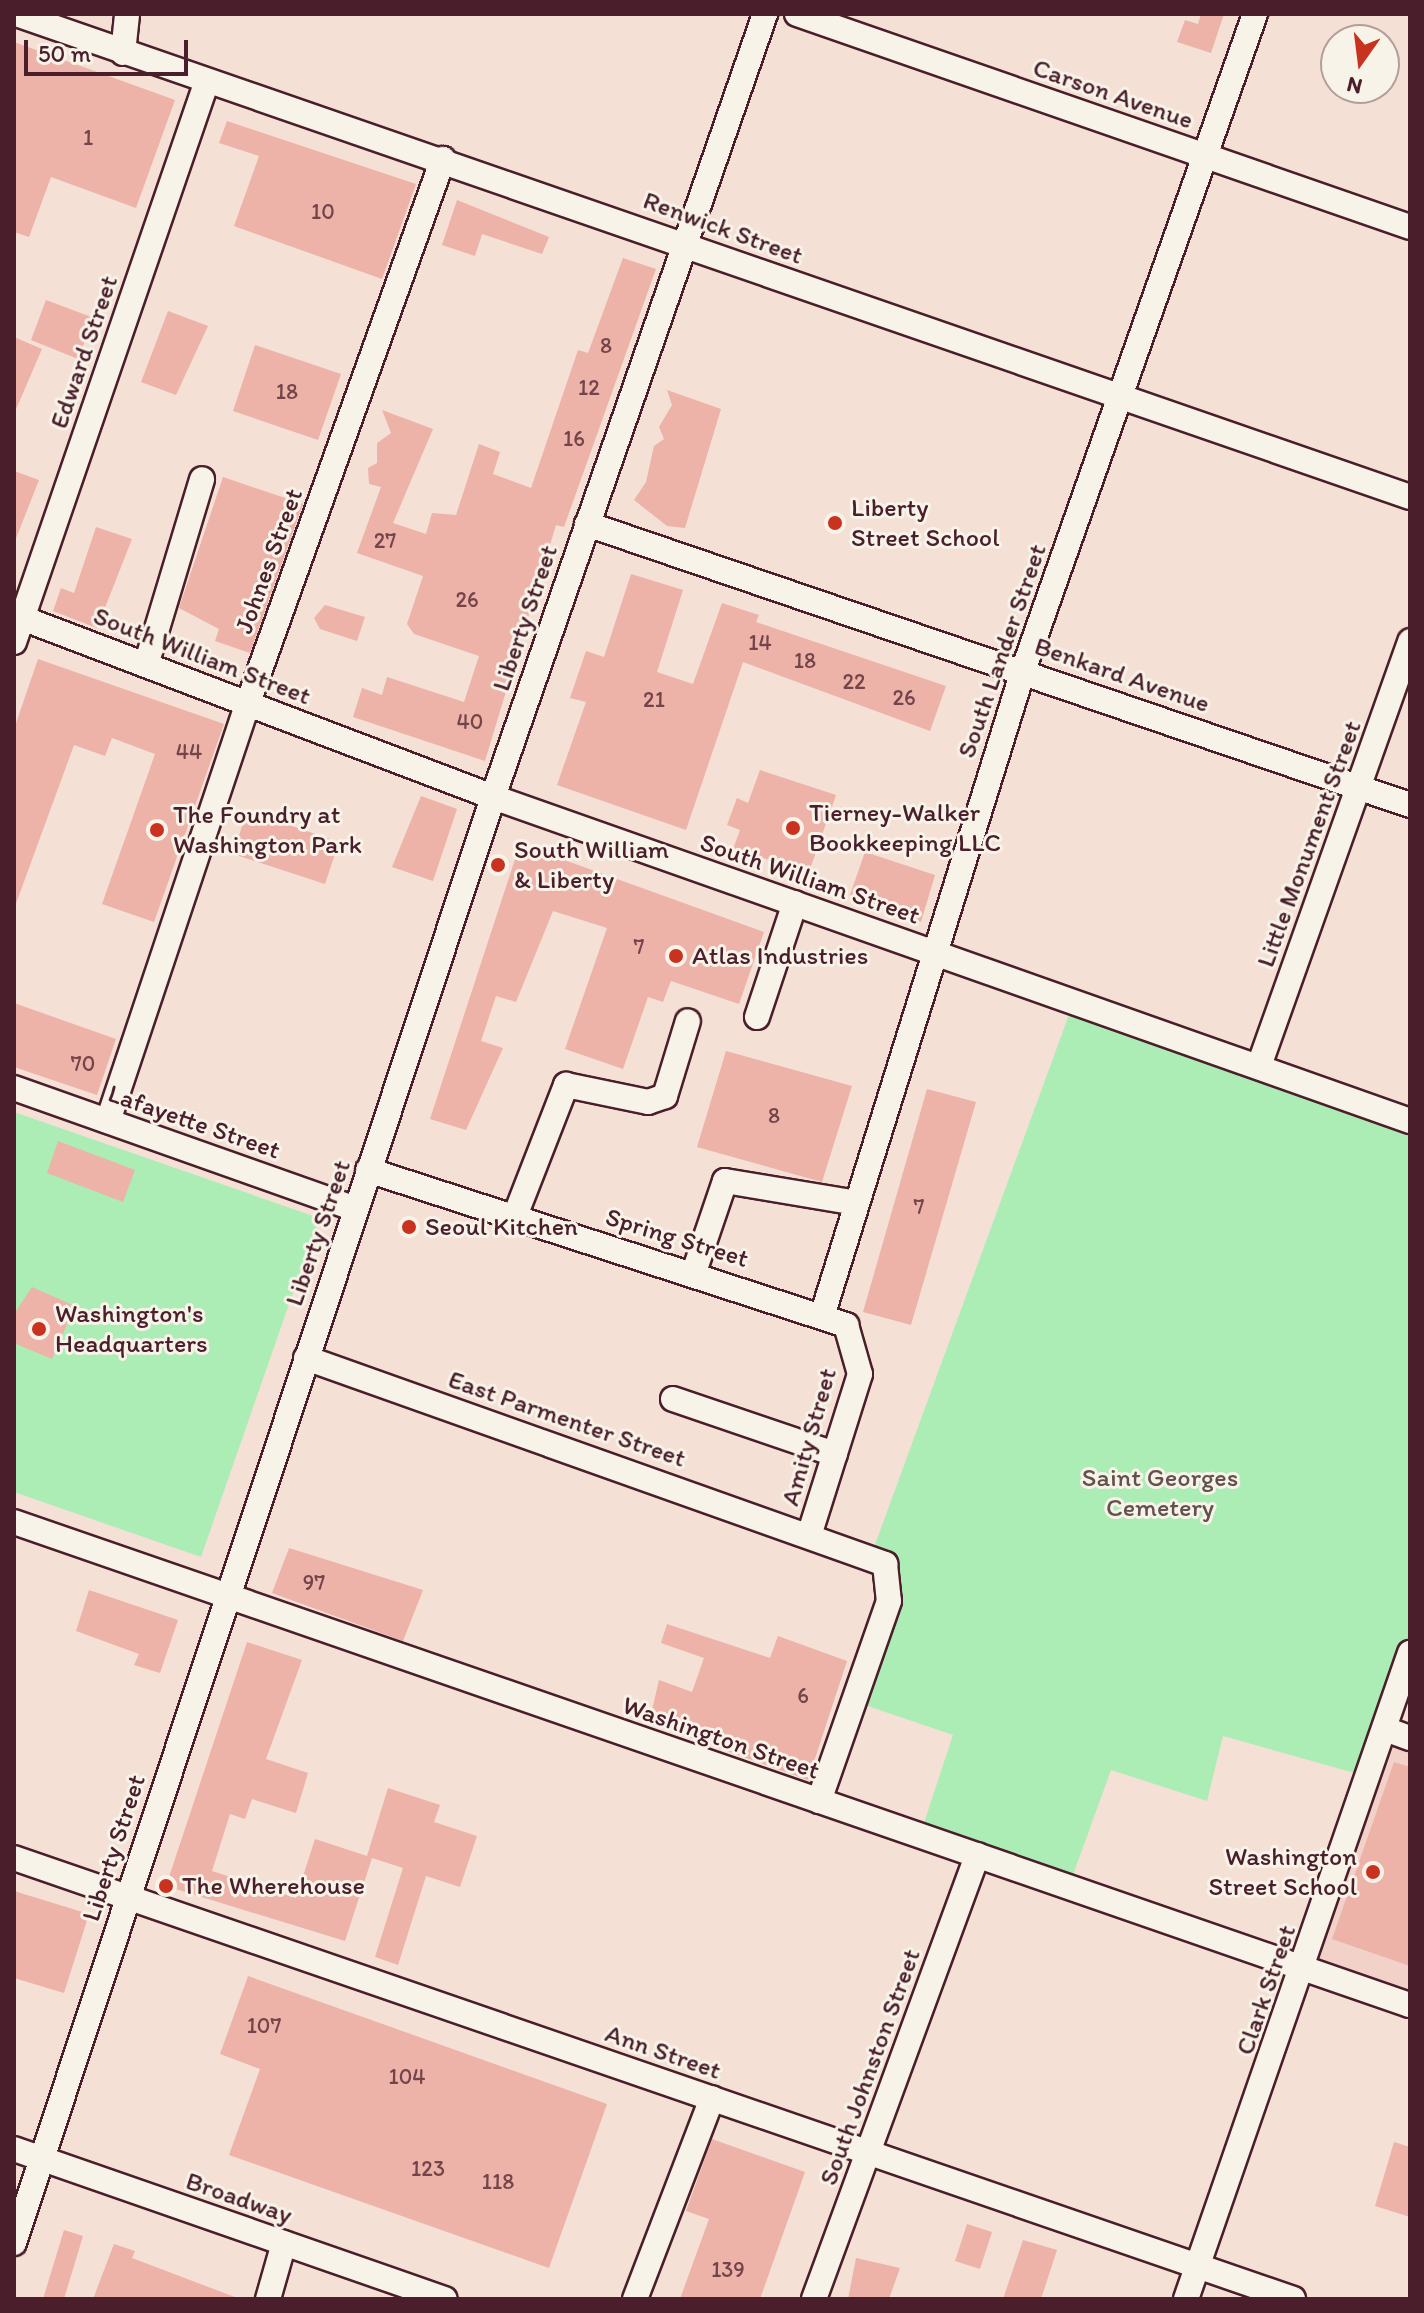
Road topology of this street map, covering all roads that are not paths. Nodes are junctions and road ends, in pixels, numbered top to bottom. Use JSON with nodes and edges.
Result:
{"nodes":[{"id":1,"x":16,"y":14,"type":"edge"},
{"id":2,"x":127,"y":14,"type":"edge"},
{"id":3,"x":765,"y":14,"type":"edge"},
{"id":4,"x":797,"y":14,"type":"edge"},
{"id":5,"x":1255,"y":14,"type":"edge"},
{"id":6,"x":123,"y":53,"type":"junction"},
{"id":7,"x":207,"y":81,"type":"junction"},
{"id":8,"x":1205,"y":155,"type":"junction"},
{"id":9,"x":443,"y":159,"type":"junction"},
{"id":10,"x":1410,"y":227,"type":"edge"},
{"id":11,"x":685,"y":244,"type":"junction"},
{"id":12,"x":1120,"y":396,"type":"junction"},
{"id":13,"x":202,"y":479,"type":"dead end"},
{"id":14,"x":1410,"y":497,"type":"edge"},
{"id":15,"x":587,"y":524,"type":"junction"},
{"id":16,"x":18,"y":616,"type":"edge"},
{"id":17,"x":1410,"y":641,"type":"edge"},
{"id":18,"x":14,"y":642,"type":"edge"},
{"id":19,"x":146,"y":665,"type":"junction"},
{"id":20,"x":1023,"y":671,"type":"junction"},
{"id":21,"x":248,"y":703,"type":"junction"},
{"id":22,"x":1359,"y":788,"type":"junction"},
{"id":23,"x":493,"y":797,"type":"junction"},
{"id":24,"x":1410,"y":805,"type":"edge"},
{"id":25,"x":795,"y":903,"type":"junction"},
{"id":26,"x":933,"y":952,"type":"junction"},
{"id":27,"x":757,"y":1017,"type":"dead end"},
{"id":28,"x":688,"y":1021,"type":"dead end"},
{"id":29,"x":1259,"y":1066,"type":"junction"},
{"id":30,"x":14,"y":1088,"type":"edge"},
{"id":31,"x":108,"y":1121,"type":"junction"},
{"id":32,"x":1410,"y":1121,"type":"edge"},
{"id":33,"x":368,"y":1170,"type":"junction"},
{"id":34,"x":856,"y":1203,"type":"junction"},
{"id":35,"x":355,"y":1209,"type":"junction"},
{"id":36,"x":515,"y":1216,"type":"junction"},
{"id":37,"x":694,"y":1272,"type":"junction"},
{"id":38,"x":823,"y":1313,"type":"junction"},
{"id":39,"x":858,"y":1353,"type":"joint"},
{"id":40,"x":306,"y":1358,"type":"junction"},
{"id":41,"x":673,"y":1399,"type":"dead end"},
{"id":42,"x":835,"y":1454,"type":"junction"},
{"id":43,"x":14,"y":1522,"type":"edge"},
{"id":44,"x":809,"y":1536,"type":"junction"},
{"id":45,"x":227,"y":1593,"type":"junction"},
{"id":46,"x":1410,"y":1653,"type":"edge"},
{"id":47,"x":1385,"y":1729,"type":"junction"},
{"id":48,"x":1410,"y":1738,"type":"edge"},
{"id":49,"x":819,"y":1801,"type":"junction"},
{"id":50,"x":977,"y":1855,"type":"junction"},
{"id":51,"x":14,"y":1858,"type":"edge"},
{"id":52,"x":127,"y":1899,"type":"junction"},
{"id":53,"x":1304,"y":1968,"type":"junction"},
{"id":54,"x":1410,"y":2005,"type":"edge"},
{"id":55,"x":712,"y":2098,"type":"junction"},
{"id":56,"x":14,"y":2149,"type":"edge"},
{"id":57,"x":869,"y":2152,"type":"junction"},
{"id":58,"x":38,"y":2158,"type":"junction"},
{"id":59,"x":14,"y":2243,"type":"edge"},
{"id":60,"x":284,"y":2243,"type":"junction"},
{"id":61,"x":1197,"y":2267,"type":"junction"},
{"id":62,"x":268,"y":2299,"type":"edge"},
{"id":63,"x":445,"y":2299,"type":"edge"},
{"id":64,"x":635,"y":2299,"type":"edge"},
{"id":65,"x":814,"y":2299,"type":"edge"},
{"id":66,"x":1186,"y":2299,"type":"edge"},
{"id":67,"x":1293,"y":2299,"type":"edge"}],
"edges":[{"from":1,"to":6,"type":"street","name":"Renwick Street"},
{"from":2,"to":6,"type":"street"},
{"from":3,"to":11,"type":"street","name":"Liberty Street"},
{"from":4,"to":8,"type":"street","name":"Carson Avenue"},
{"from":5,"to":8,"type":"street","name":"South Lander Street"},
{"from":6,"to":7,"type":"street","name":"Renwick Street"},
{"from":7,"to":9,"type":"street","name":"Renwick Street"},
{"from":7,"to":16,"type":"street","name":"Edward Street"},
{"from":8,"to":10,"type":"street","name":"Carson Avenue"},
{"from":8,"to":12,"type":"street","name":"South Lander Street"},
{"from":9,"to":11,"type":"street","name":"Renwick Street"},
{"from":9,"to":21,"type":"street","name":"Johnes Street"},
{"from":11,"to":12,"type":"street","name":"Renwick Street"},
{"from":11,"to":15,"type":"street","name":"Liberty Street"},
{"from":12,"to":14,"type":"street","name":"Renwick Street"},
{"from":12,"to":20,"type":"street","name":"South Lander Street"},
{"from":13,"to":19,"type":"street"},
{"from":15,"to":20,"type":"street","name":"Benkard Avenue"},
{"from":15,"to":23,"type":"street","name":"Liberty Street"},
{"from":16,"to":18,"type":"street","name":"Edward Street"},
{"from":16,"to":19,"type":"street","name":"South William Street"},
{"from":17,"to":22,"type":"street","name":"Little Monument Street"},
{"from":19,"to":21,"type":"street","name":"South William Street"},
{"from":20,"to":22,"type":"street","name":"Benkard Avenue"},
{"from":20,"to":26,"type":"street","name":"South Lander Street"},
{"from":21,"to":23,"type":"street","name":"South William Street"},
{"from":21,"to":31,"type":"street","name":"Johnes Street"},
{"from":22,"to":24,"type":"street","name":"Benkard Avenue"},
{"from":22,"to":29,"type":"street","name":"Little Monument Street"},
{"from":23,"to":25,"type":"street","name":"South William Street"},
{"from":23,"to":33,"type":"street","name":"Liberty Street"},
{"from":25,"to":26,"type":"street","name":"South William Street"},
{"from":25,"to":27,"type":"street"},
{"from":26,"to":29,"type":"street","name":"South William Street"},
{"from":26,"to":34,"type":"street","name":"South Lander Street"},
{"from":28,"to":36,"type":"street"},
{"from":29,"to":32,"type":"street","name":"South William Street"},
{"from":30,"to":31,"type":"street","name":"Lafayette Street"},
{"from":31,"to":35,"type":"street","name":"Lafayette Street"},
{"from":33,"to":35,"type":"street","name":"Liberty Street"},
{"from":33,"to":36,"type":"street","name":"Spring Street"},
{"from":34,"to":37,"type":"street"},
{"from":34,"to":38,"type":"street","name":"South Lander Street"},
{"from":35,"to":40,"type":"street","name":"Liberty Street"},
{"from":36,"to":37,"type":"street","name":"Spring Street"},
{"from":37,"to":38,"type":"street","name":"Spring Street"},
{"from":38,"to":39,"type":"street","name":"Spring Street"},
{"from":39,"to":42,"type":"street","name":"Amity Street"},
{"from":40,"to":44,"type":"street","name":"East Parmenter Street"},
{"from":40,"to":45,"type":"street","name":"Liberty Street"},
{"from":41,"to":42,"type":"street"},
{"from":42,"to":44,"type":"street","name":"Amity Street"},
{"from":43,"to":45,"type":"street","name":"Washington Street"},
{"from":44,"to":49,"type":"street","name":"East Parmenter Street"},
{"from":45,"to":49,"type":"street","name":"Washington Street"},
{"from":45,"to":52,"type":"street","name":"Liberty Street"},
{"from":46,"to":47,"type":"street","name":"Clark Street"},
{"from":47,"to":48,"type":"street"},
{"from":47,"to":53,"type":"street","name":"Clark Street"},
{"from":49,"to":50,"type":"street","name":"Washington Street"},
{"from":50,"to":53,"type":"street","name":"Washington Street"},
{"from":50,"to":57,"type":"street","name":"South Johnston Street"},
{"from":51,"to":52,"type":"street","name":"Ann Street"},
{"from":52,"to":55,"type":"street","name":"Ann Street"},
{"from":52,"to":58,"type":"street","name":"Liberty Street"},
{"from":53,"to":54,"type":"street","name":"Washington Street"},
{"from":53,"to":61,"type":"street","name":"Clark Street"},
{"from":55,"to":57,"type":"street","name":"Ann Street"},
{"from":55,"to":64,"type":"street"},
{"from":56,"to":58,"type":"street","name":"Broadway"},
{"from":57,"to":61,"type":"street","name":"Ann Street"},
{"from":57,"to":65,"type":"street","name":"South Johnston Street"},
{"from":58,"to":59,"type":"street","name":"Liberty Street"},
{"from":58,"to":60,"type":"street","name":"Broadway"},
{"from":60,"to":62,"type":"street"},
{"from":60,"to":63,"type":"street","name":"Broadway"},
{"from":61,"to":66,"type":"street","name":"Clark Street"},
{"from":61,"to":67,"type":"street","name":"Ann Street"}]}
